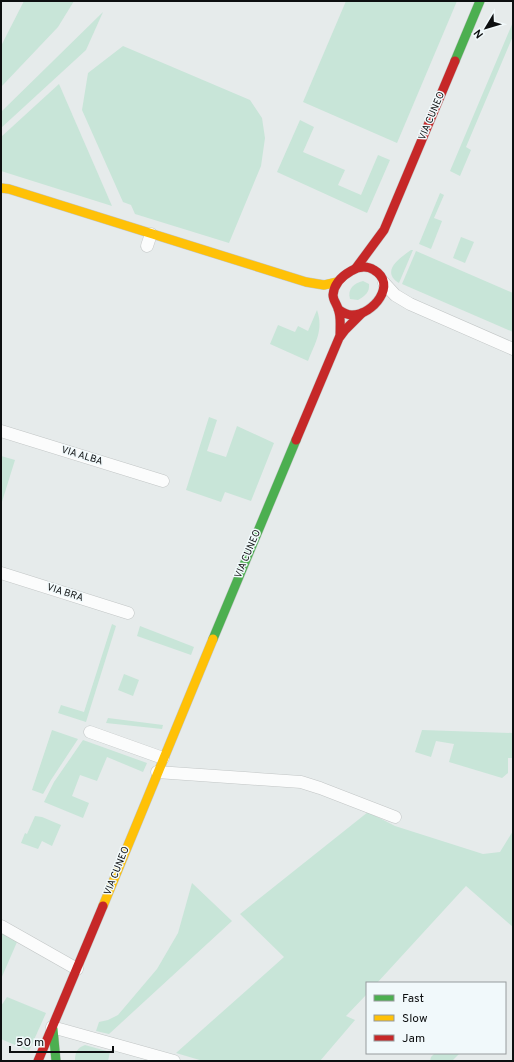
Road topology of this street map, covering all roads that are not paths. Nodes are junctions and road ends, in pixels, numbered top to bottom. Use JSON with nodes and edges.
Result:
{"nodes":[{"id":1,"x":480,"y":1,"type":"edge"},
{"id":2,"x":1,"y":188,"type":"edge"},
{"id":3,"x":384,"y":230,"type":"junction"},
{"id":4,"x":151,"y":234,"type":"junction"},
{"id":5,"x":147,"y":246,"type":"dead end"},
{"id":6,"x":382,"y":251,"type":"dead end"},
{"id":7,"x":380,"y":264,"type":"dead end"},
{"id":8,"x":356,"y":268,"type":"junction"},
{"id":9,"x":382,"y":279,"type":"junction"},
{"id":10,"x":306,"y":282,"type":"junction"},
{"id":11,"x":337,"y":282,"type":"junction"},
{"id":12,"x":378,"y":302,"type":"junction"},
{"id":13,"x":410,"y":304,"type":"junction"},
{"id":14,"x":336,"y":306,"type":"junction"},
{"id":15,"x":362,"y":313,"type":"junction"},
{"id":16,"x":340,"y":336,"type":"junction"},
{"id":17,"x":513,"y":349,"type":"edge"},
{"id":18,"x":1,"y":431,"type":"edge"},
{"id":19,"x":163,"y":481,"type":"dead end"},
{"id":20,"x":1,"y":573,"type":"edge"},
{"id":21,"x":128,"y":613,"type":"dead end"},
{"id":22,"x":90,"y":732,"type":"dead end"},
{"id":23,"x":163,"y":758,"type":"junction"},
{"id":24,"x":157,"y":772,"type":"junction"},
{"id":25,"x":395,"y":817,"type":"dead end"},
{"id":26,"x":1,"y":926,"type":"edge"},
{"id":27,"x":77,"y":969,"type":"junction"},
{"id":28,"x":52,"y":1027,"type":"junction"},
{"id":29,"x":38,"y":1061,"type":"edge"},
{"id":30,"x":56,"y":1061,"type":"edge"},
{"id":31,"x":174,"y":1061,"type":"edge"}],
"edges":[{"from":1,"to":3,"type":"main road","name":"VIA CUNEO"},
{"from":2,"to":4,"type":"main road"},
{"from":3,"to":6,"type":"main road","name":"VIA CUNEO"},
{"from":3,"to":8,"type":"main road","name":"VIA CUNEO"},
{"from":4,"to":5,"type":"street"},
{"from":4,"to":10,"type":"main road"},
{"from":7,"to":9,"type":"main road"},
{"from":8,"to":9,"type":"main road"},
{"from":8,"to":11,"type":"main road","name":"VIA CUNEO"},
{"from":9,"to":12,"type":"main road"},
{"from":9,"to":13,"type":"street"},
{"from":10,"to":11,"type":"main road"},
{"from":10,"to":14,"type":"main road"},
{"from":11,"to":14,"type":"main road","name":"VIA CUNEO"},
{"from":12,"to":13,"type":"street"},
{"from":12,"to":15,"type":"main road","name":"VIA CUNEO"},
{"from":13,"to":17,"type":"street"},
{"from":14,"to":15,"type":"main road"},
{"from":14,"to":16,"type":"main road","name":"VIA CUNEO"},
{"from":15,"to":16,"type":"main road","name":"VIA CUNEO"},
{"from":16,"to":23,"type":"main road","name":"VIA CUNEO"},
{"from":18,"to":19,"type":"street","name":"VIA ALBA"},
{"from":20,"to":21,"type":"street","name":"VIA BRA"},
{"from":22,"to":23,"type":"street"},
{"from":23,"to":24,"type":"main road","name":"VIA CUNEO"},
{"from":24,"to":25,"type":"street"},
{"from":24,"to":27,"type":"main road","name":"VIA CUNEO"},
{"from":26,"to":27,"type":"street"},
{"from":27,"to":28,"type":"main road","name":"VIA CUNEO"},
{"from":28,"to":29,"type":"main road","name":"VIA CUNEO"},
{"from":28,"to":30,"type":"main road"},
{"from":28,"to":31,"type":"street"}]}
